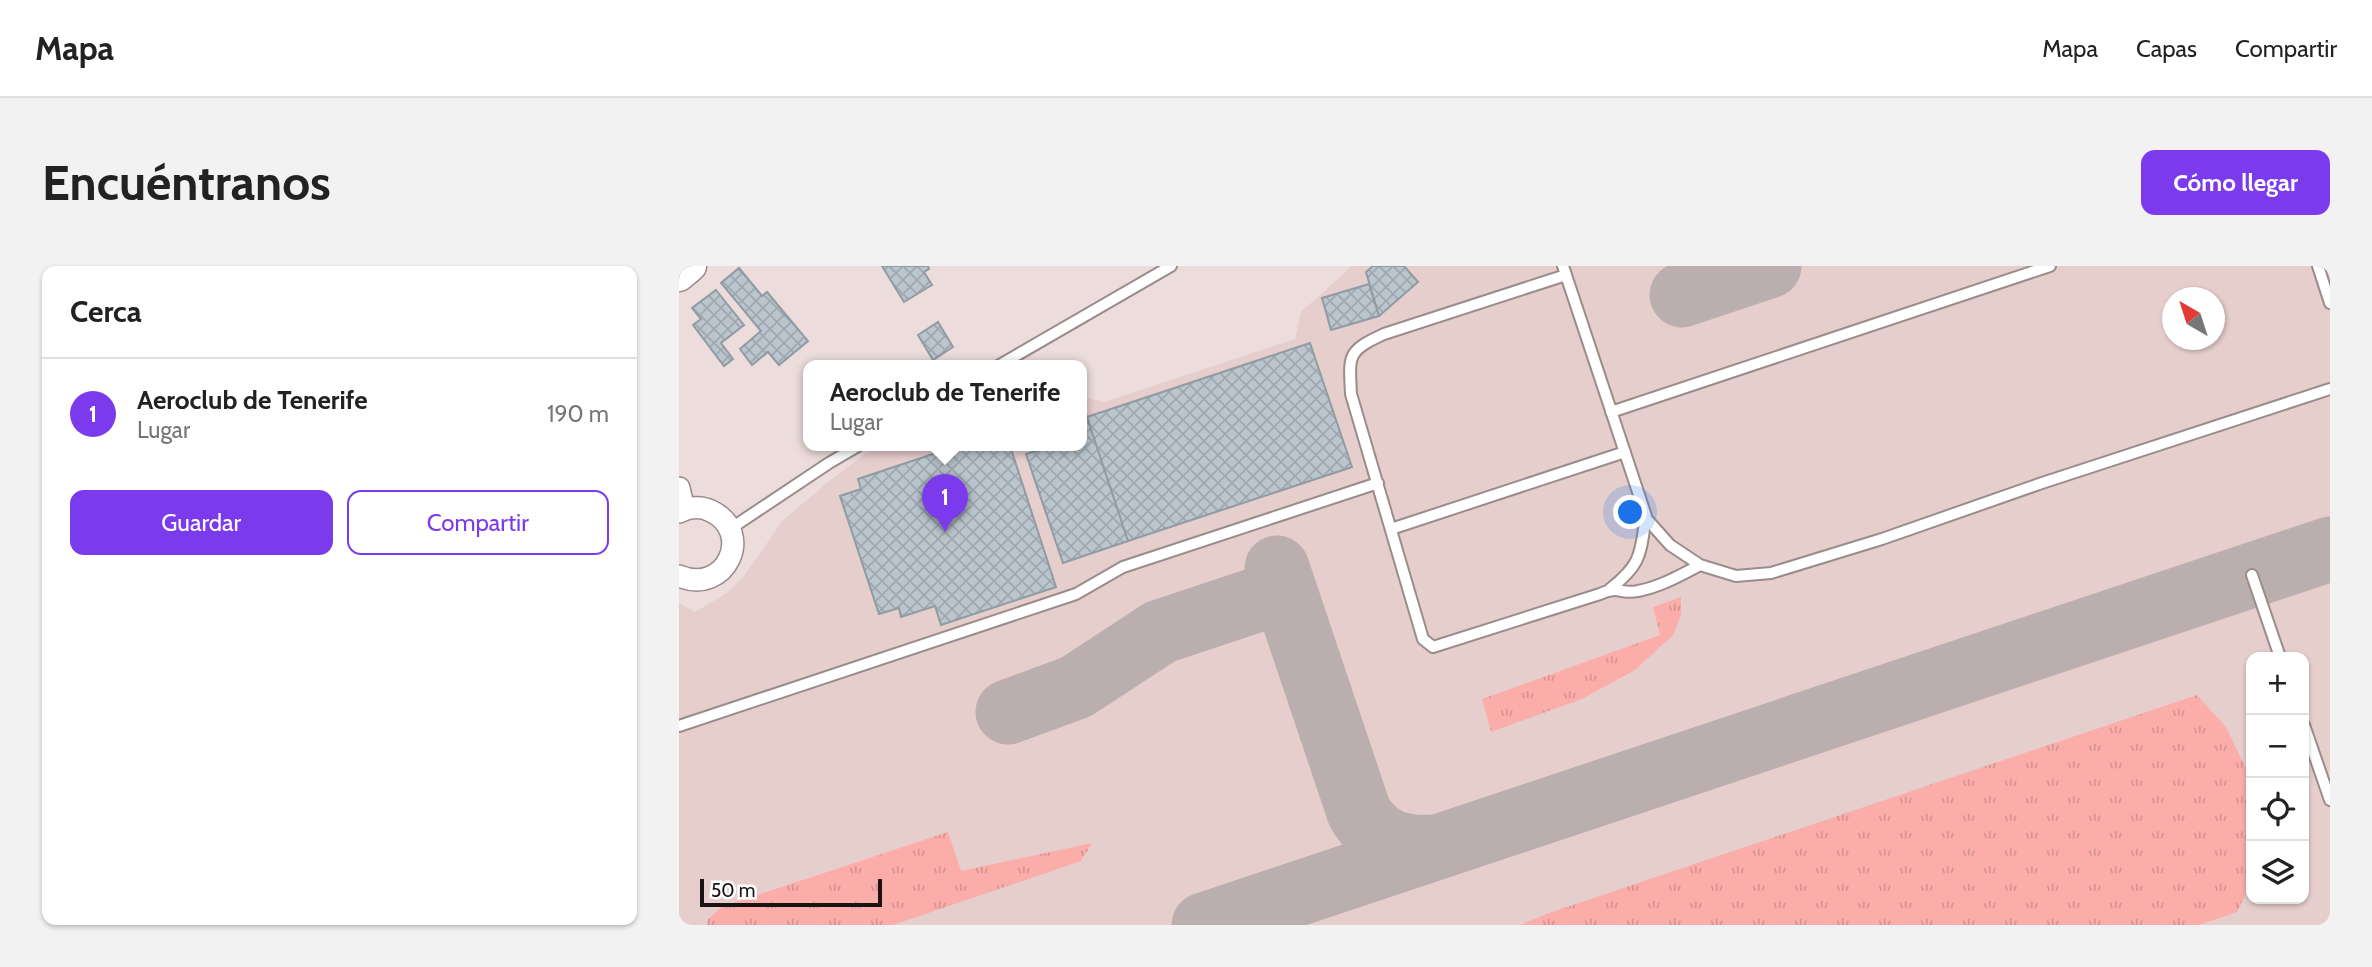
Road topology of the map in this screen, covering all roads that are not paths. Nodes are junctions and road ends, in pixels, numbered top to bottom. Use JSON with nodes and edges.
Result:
{"nodes":[{"id":1,"x":691,"y":266,"type":"edge"},
{"id":2,"x":1171,"y":266,"type":"edge"},
{"id":3,"x":2050,"y":266,"type":"edge"},
{"id":4,"x":2318,"y":266,"type":"edge"},
{"id":5,"x":1565,"y":271,"type":"edge"},
{"id":6,"x":679,"y":276,"type":"edge"},
{"id":7,"x":2330,"y":303,"type":"edge"},
{"id":8,"x":1008,"y":360,"type":"edge"},
{"id":9,"x":2330,"y":389,"type":"edge"},
{"id":10,"x":1611,"y":412,"type":"junction"},
{"id":11,"x":850,"y":451,"type":"edge"},
{"id":12,"x":1625,"y":452,"type":"junction"},
{"id":13,"x":1378,"y":482,"type":"junction"},
{"id":14,"x":679,"y":488,"type":"edge"},
{"id":15,"x":681,"y":511,"type":"edge"},
{"id":16,"x":1645,"y":517,"type":"junction"},
{"id":17,"x":730,"y":529,"type":"junction"},
{"id":18,"x":1391,"y":529,"type":"junction"},
{"id":19,"x":1700,"y":565,"type":"junction"},
{"id":20,"x":2252,"y":575,"type":"dead end"},
{"id":21,"x":679,"y":576,"type":"edge"},
{"id":22,"x":1610,"y":589,"type":"junction"},
{"id":23,"x":2278,"y":652,"type":"edge"},
{"id":24,"x":679,"y":726,"type":"edge"},
{"id":25,"x":2309,"y":739,"type":"edge"},
{"id":26,"x":2330,"y":800,"type":"edge"}],
"edges":[{"from":1,"to":6,"type":"main road"},
{"from":2,"to":8,"type":"lane"},
{"from":3,"to":10,"type":"lane"},
{"from":4,"to":7,"type":"lane"},
{"from":5,"to":10,"type":"lane"},
{"from":5,"to":13,"type":"lane"},
{"from":9,"to":19,"type":"lane"},
{"from":10,"to":12,"type":"lane"},
{"from":11,"to":17,"type":"lane"},
{"from":12,"to":16,"type":"lane"},
{"from":12,"to":18,"type":"lane"},
{"from":13,"to":18,"type":"lane"},
{"from":13,"to":24,"type":"lane"},
{"from":14,"to":15,"type":"street"},
{"from":15,"to":17,"type":"street"},
{"from":16,"to":19,"type":"lane"},
{"from":16,"to":22,"type":"lane"},
{"from":17,"to":21,"type":"street"},
{"from":18,"to":22,"type":"lane"},
{"from":19,"to":22,"type":"lane"},
{"from":20,"to":23,"type":"lane"},
{"from":25,"to":26,"type":"lane"}]}
